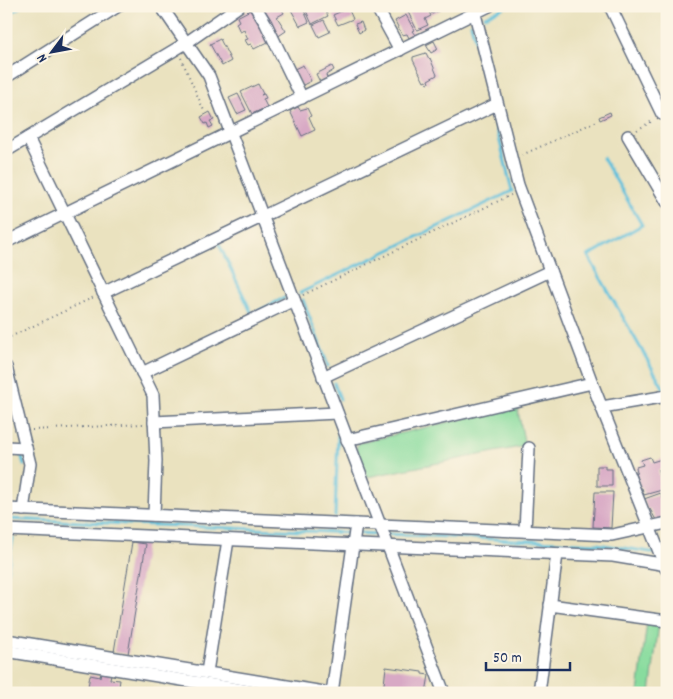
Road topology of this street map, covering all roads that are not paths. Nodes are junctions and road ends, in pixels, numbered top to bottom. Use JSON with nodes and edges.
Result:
{"nodes":[{"id":1,"x":118,"y":6,"type":"edge"},
{"id":2,"x":161,"y":6,"type":"edge"},
{"id":3,"x":239,"y":6,"type":"edge"},
{"id":4,"x":256,"y":6,"type":"edge"},
{"id":5,"x":376,"y":6,"type":"edge"},
{"id":6,"x":489,"y":6,"type":"edge"},
{"id":7,"x":610,"y":6,"type":"edge"},
{"id":8,"x":474,"y":10,"type":"edge"},
{"id":9,"x":181,"y":46,"type":"junction"},
{"id":10,"x":400,"y":50,"type":"junction"},
{"id":11,"x":6,"y":77,"type":"edge"},
{"id":12,"x":302,"y":98,"type":"junction"},
{"id":13,"x":497,"y":104,"type":"junction"},
{"id":14,"x":662,"y":114,"type":"road end"},
{"id":15,"x":232,"y":132,"type":"junction"},
{"id":16,"x":628,"y":136,"type":"road end"},
{"id":17,"x":28,"y":138,"type":"junction"},
{"id":18,"x":6,"y":151,"type":"edge"},
{"id":19,"x":667,"y":202,"type":"edge"},
{"id":20,"x":65,"y":214,"type":"junction"},
{"id":21,"x":264,"y":217,"type":"junction"},
{"id":22,"x":6,"y":242,"type":"edge"},
{"id":23,"x":550,"y":271,"type":"junction"},
{"id":24,"x":103,"y":293,"type":"junction"},
{"id":25,"x":294,"y":300,"type":"junction"},
{"id":26,"x":6,"y":367,"type":"edge"},
{"id":27,"x":142,"y":373,"type":"junction"},
{"id":28,"x":324,"y":377,"type":"junction"},
{"id":29,"x":592,"y":382,"type":"junction"},
{"id":30,"x":667,"y":396,"type":"edge"},
{"id":31,"x":602,"y":407,"type":"junction"},
{"id":32,"x":337,"y":414,"type":"junction"},
{"id":33,"x":154,"y":423,"type":"junction"},
{"id":34,"x":347,"y":440,"type":"junction"},
{"id":35,"x":6,"y":447,"type":"edge"},
{"id":36,"x":26,"y":448,"type":"junction"},
{"id":37,"x":529,"y":448,"type":"dead end"},
{"id":38,"x":6,"y":509,"type":"edge"},
{"id":39,"x":23,"y":510,"type":"junction"},
{"id":40,"x":154,"y":515,"type":"junction"},
{"id":41,"x":667,"y":523,"type":"edge"},
{"id":42,"x":649,"y":528,"type":"junction"},
{"id":43,"x":8,"y":530,"type":"edge"},
{"id":44,"x":525,"y":531,"type":"junction"},
{"id":45,"x":354,"y":534,"type":"junction"},
{"id":46,"x":383,"y":535,"type":"junction"},
{"id":47,"x":228,"y":540,"type":"junction"},
{"id":48,"x":557,"y":554,"type":"junction"},
{"id":49,"x":663,"y":561,"type":"edge"},
{"id":50,"x":550,"y":605,"type":"junction"},
{"id":51,"x":667,"y":621,"type":"edge"},
{"id":52,"x":6,"y":640,"type":"edge"},
{"id":53,"x":6,"y":652,"type":"edge"},
{"id":54,"x":159,"y":670,"type":"junction"},
{"id":55,"x":207,"y":672,"type":"junction"},
{"id":56,"x":261,"y":693,"type":"edge"},
{"id":57,"x":331,"y":693,"type":"edge"},
{"id":58,"x":444,"y":693,"type":"edge"},
{"id":59,"x":539,"y":693,"type":"edge"}],
"edges":[{"from":1,"to":11,"type":"street"},
{"from":2,"to":9,"type":"street"},
{"from":3,"to":9,"type":"street"},
{"from":4,"to":12,"type":"street"},
{"from":5,"to":10,"type":"street"},
{"from":6,"to":8,"type":"street"},
{"from":7,"to":14,"type":"street"},
{"from":8,"to":10,"type":"street"},
{"from":8,"to":13,"type":"street"},
{"from":9,"to":15,"type":"street"},
{"from":9,"to":17,"type":"street"},
{"from":10,"to":12,"type":"street"},
{"from":12,"to":15,"type":"street"},
{"from":13,"to":21,"type":"street"},
{"from":13,"to":23,"type":"street"},
{"from":15,"to":20,"type":"street"},
{"from":15,"to":21,"type":"street"},
{"from":16,"to":19,"type":"street"},
{"from":17,"to":18,"type":"street"},
{"from":17,"to":20,"type":"street"},
{"from":20,"to":22,"type":"street"},
{"from":20,"to":24,"type":"street"},
{"from":21,"to":24,"type":"street"},
{"from":21,"to":25,"type":"street"},
{"from":23,"to":28,"type":"street"},
{"from":23,"to":29,"type":"street"},
{"from":24,"to":27,"type":"street"},
{"from":25,"to":27,"type":"street"},
{"from":25,"to":28,"type":"street"},
{"from":26,"to":36,"type":"street"},
{"from":27,"to":33,"type":"street"},
{"from":28,"to":32,"type":"street"},
{"from":29,"to":31,"type":"street"},
{"from":29,"to":34,"type":"street"},
{"from":30,"to":31,"type":"street"},
{"from":31,"to":42,"type":"street"},
{"from":32,"to":33,"type":"street"},
{"from":32,"to":34,"type":"street"},
{"from":33,"to":40,"type":"street"},
{"from":34,"to":46,"type":"street"},
{"from":35,"to":36,"type":"street"},
{"from":36,"to":39,"type":"street"},
{"from":37,"to":44,"type":"street"},
{"from":38,"to":39,"type":"street"},
{"from":39,"to":40,"type":"street"},
{"from":40,"to":45,"type":"street"},
{"from":41,"to":42,"type":"street"},
{"from":42,"to":44,"type":"street"},
{"from":42,"to":49,"type":"street"},
{"from":43,"to":47,"type":"street"},
{"from":44,"to":46,"type":"street"},
{"from":45,"to":46,"type":"street"},
{"from":45,"to":46,"type":"street"},
{"from":45,"to":47,"type":"street"},
{"from":45,"to":57,"type":"street"},
{"from":46,"to":48,"type":"street"},
{"from":46,"to":58,"type":"street"},
{"from":47,"to":55,"type":"street"},
{"from":48,"to":49,"type":"street"},
{"from":48,"to":50,"type":"street"},
{"from":50,"to":51,"type":"street"},
{"from":50,"to":59,"type":"street"},
{"from":52,"to":54,"type":"street"},
{"from":53,"to":54,"type":"street"},
{"from":54,"to":55,"type":"street"},
{"from":54,"to":56,"type":"street"},
{"from":55,"to":57,"type":"street"}]}
